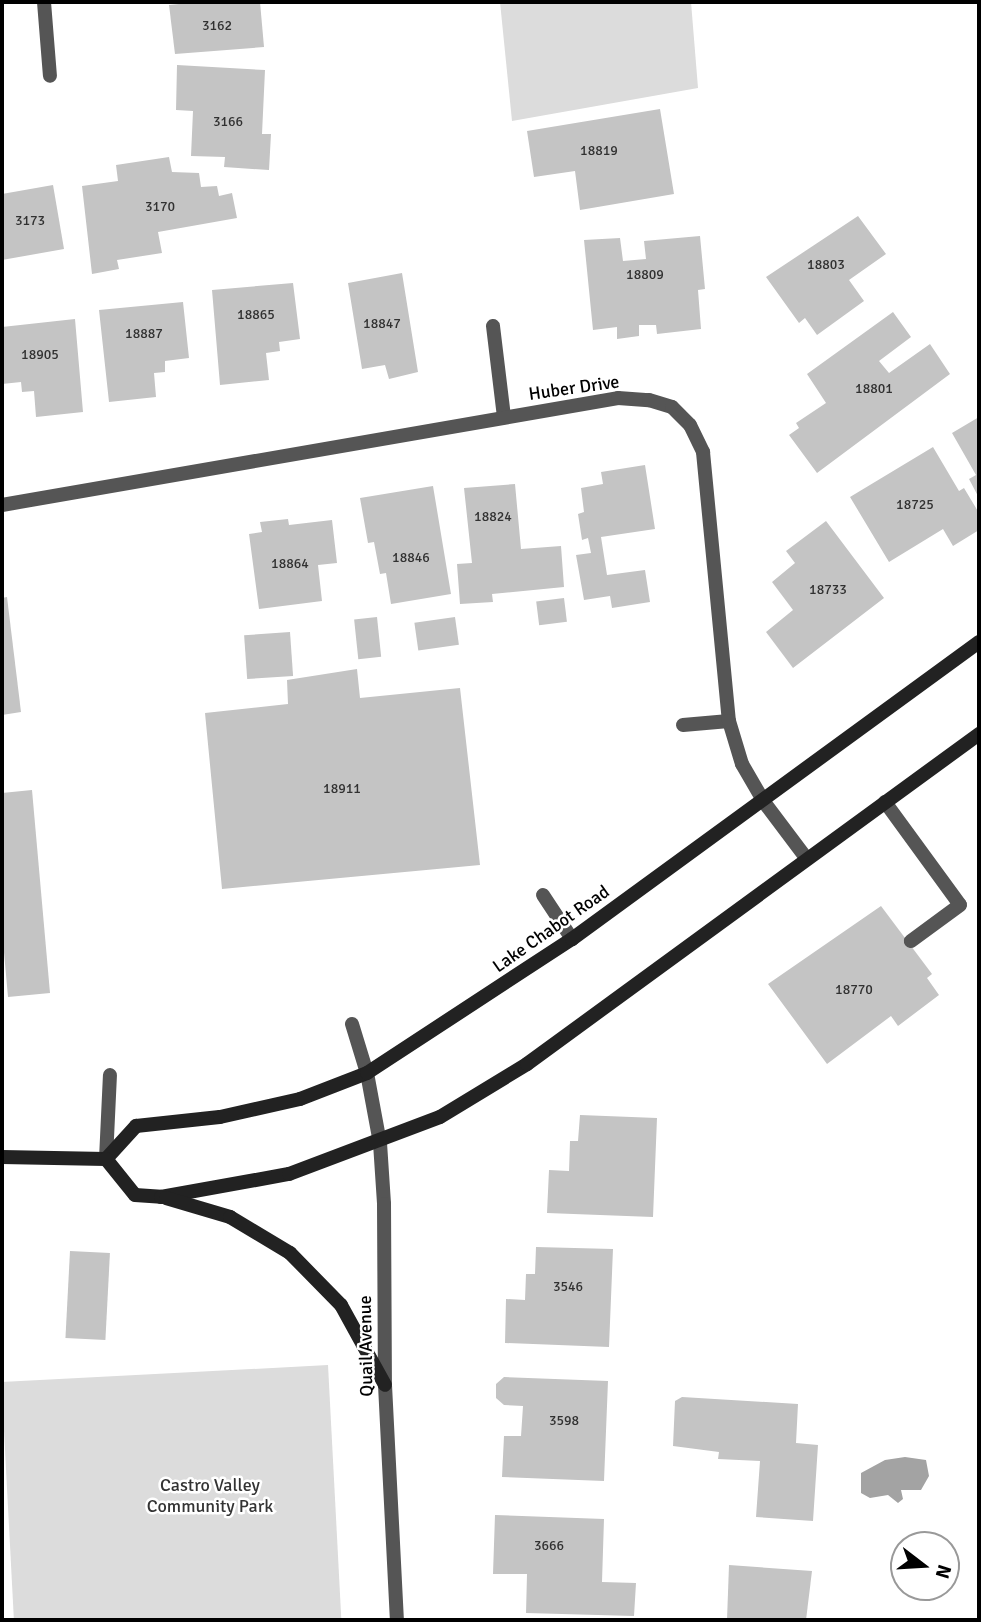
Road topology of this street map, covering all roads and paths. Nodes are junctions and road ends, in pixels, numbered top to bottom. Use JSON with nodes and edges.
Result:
{"nodes":[{"id":1,"x":44,"y":2,"type":"edge"},
{"id":2,"x":50,"y":76,"type":"dead end"},
{"id":3,"x":492,"y":326,"type":"dead end"},
{"id":4,"x":504,"y":417,"type":"junction"},
{"id":5,"x":2,"y":505,"type":"edge"},
{"id":6,"x":979,"y":642,"type":"edge"},
{"id":7,"x":729,"y":721,"type":"junction"},
{"id":8,"x":683,"y":725,"type":"dead end"},
{"id":9,"x":979,"y":734,"type":"edge"},
{"id":10,"x":764,"y":802,"type":"junction"},
{"id":11,"x":885,"y":802,"type":"junction"},
{"id":12,"x":807,"y":859,"type":"junction"},
{"id":13,"x":543,"y":895,"type":"dead end"},
{"id":14,"x":572,"y":939,"type":"junction"},
{"id":15,"x":911,"y":941,"type":"dead end"},
{"id":16,"x":352,"y":1024,"type":"dead end"},
{"id":17,"x":367,"y":1073,"type":"junction"},
{"id":18,"x":110,"y":1075,"type":"dead end"},
{"id":19,"x":380,"y":1143,"type":"junction"},
{"id":20,"x":2,"y":1157,"type":"edge"},
{"id":21,"x":106,"y":1159,"type":"junction"},
{"id":22,"x":161,"y":1197,"type":"junction"},
{"id":23,"x":385,"y":1385,"type":"junction"},
{"id":24,"x":397,"y":1620,"type":"edge"}],
"edges":[{"from":1,"to":2,"type":"street"},
{"from":3,"to":4,"type":"street"},
{"from":4,"to":5,"type":"street","name":"Huber Drive"},
{"from":4,"to":7,"type":"street","name":"Huber Drive"},
{"from":6,"to":10,"type":"main road","name":"Lake Chabot Road"},
{"from":7,"to":8,"type":"street"},
{"from":7,"to":10,"type":"street","name":"Huber Drive"},
{"from":9,"to":11,"type":"main road"},
{"from":10,"to":12,"type":"street","name":"Huber Drive"},
{"from":10,"to":14,"type":"main road","name":"Lake Chabot Road"},
{"from":11,"to":12,"type":"main road"},
{"from":11,"to":15,"type":"street"},
{"from":12,"to":19,"type":"main road"},
{"from":13,"to":14,"type":"street"},
{"from":14,"to":17,"type":"main road","name":"Lake Chabot Road"},
{"from":16,"to":17,"type":"street","name":"Quail Avenue"},
{"from":17,"to":19,"type":"street","name":"Quail Avenue"},
{"from":17,"to":21,"type":"main road","name":"Lake Chabot Road"},
{"from":18,"to":21,"type":"street"},
{"from":19,"to":22,"type":"main road"},
{"from":19,"to":23,"type":"street","name":"Quail Avenue"},
{"from":20,"to":21,"type":"main road"},
{"from":21,"to":22,"type":"main road"},
{"from":22,"to":23,"type":"main road"},
{"from":23,"to":24,"type":"street","name":"Quail Avenue"}]}
